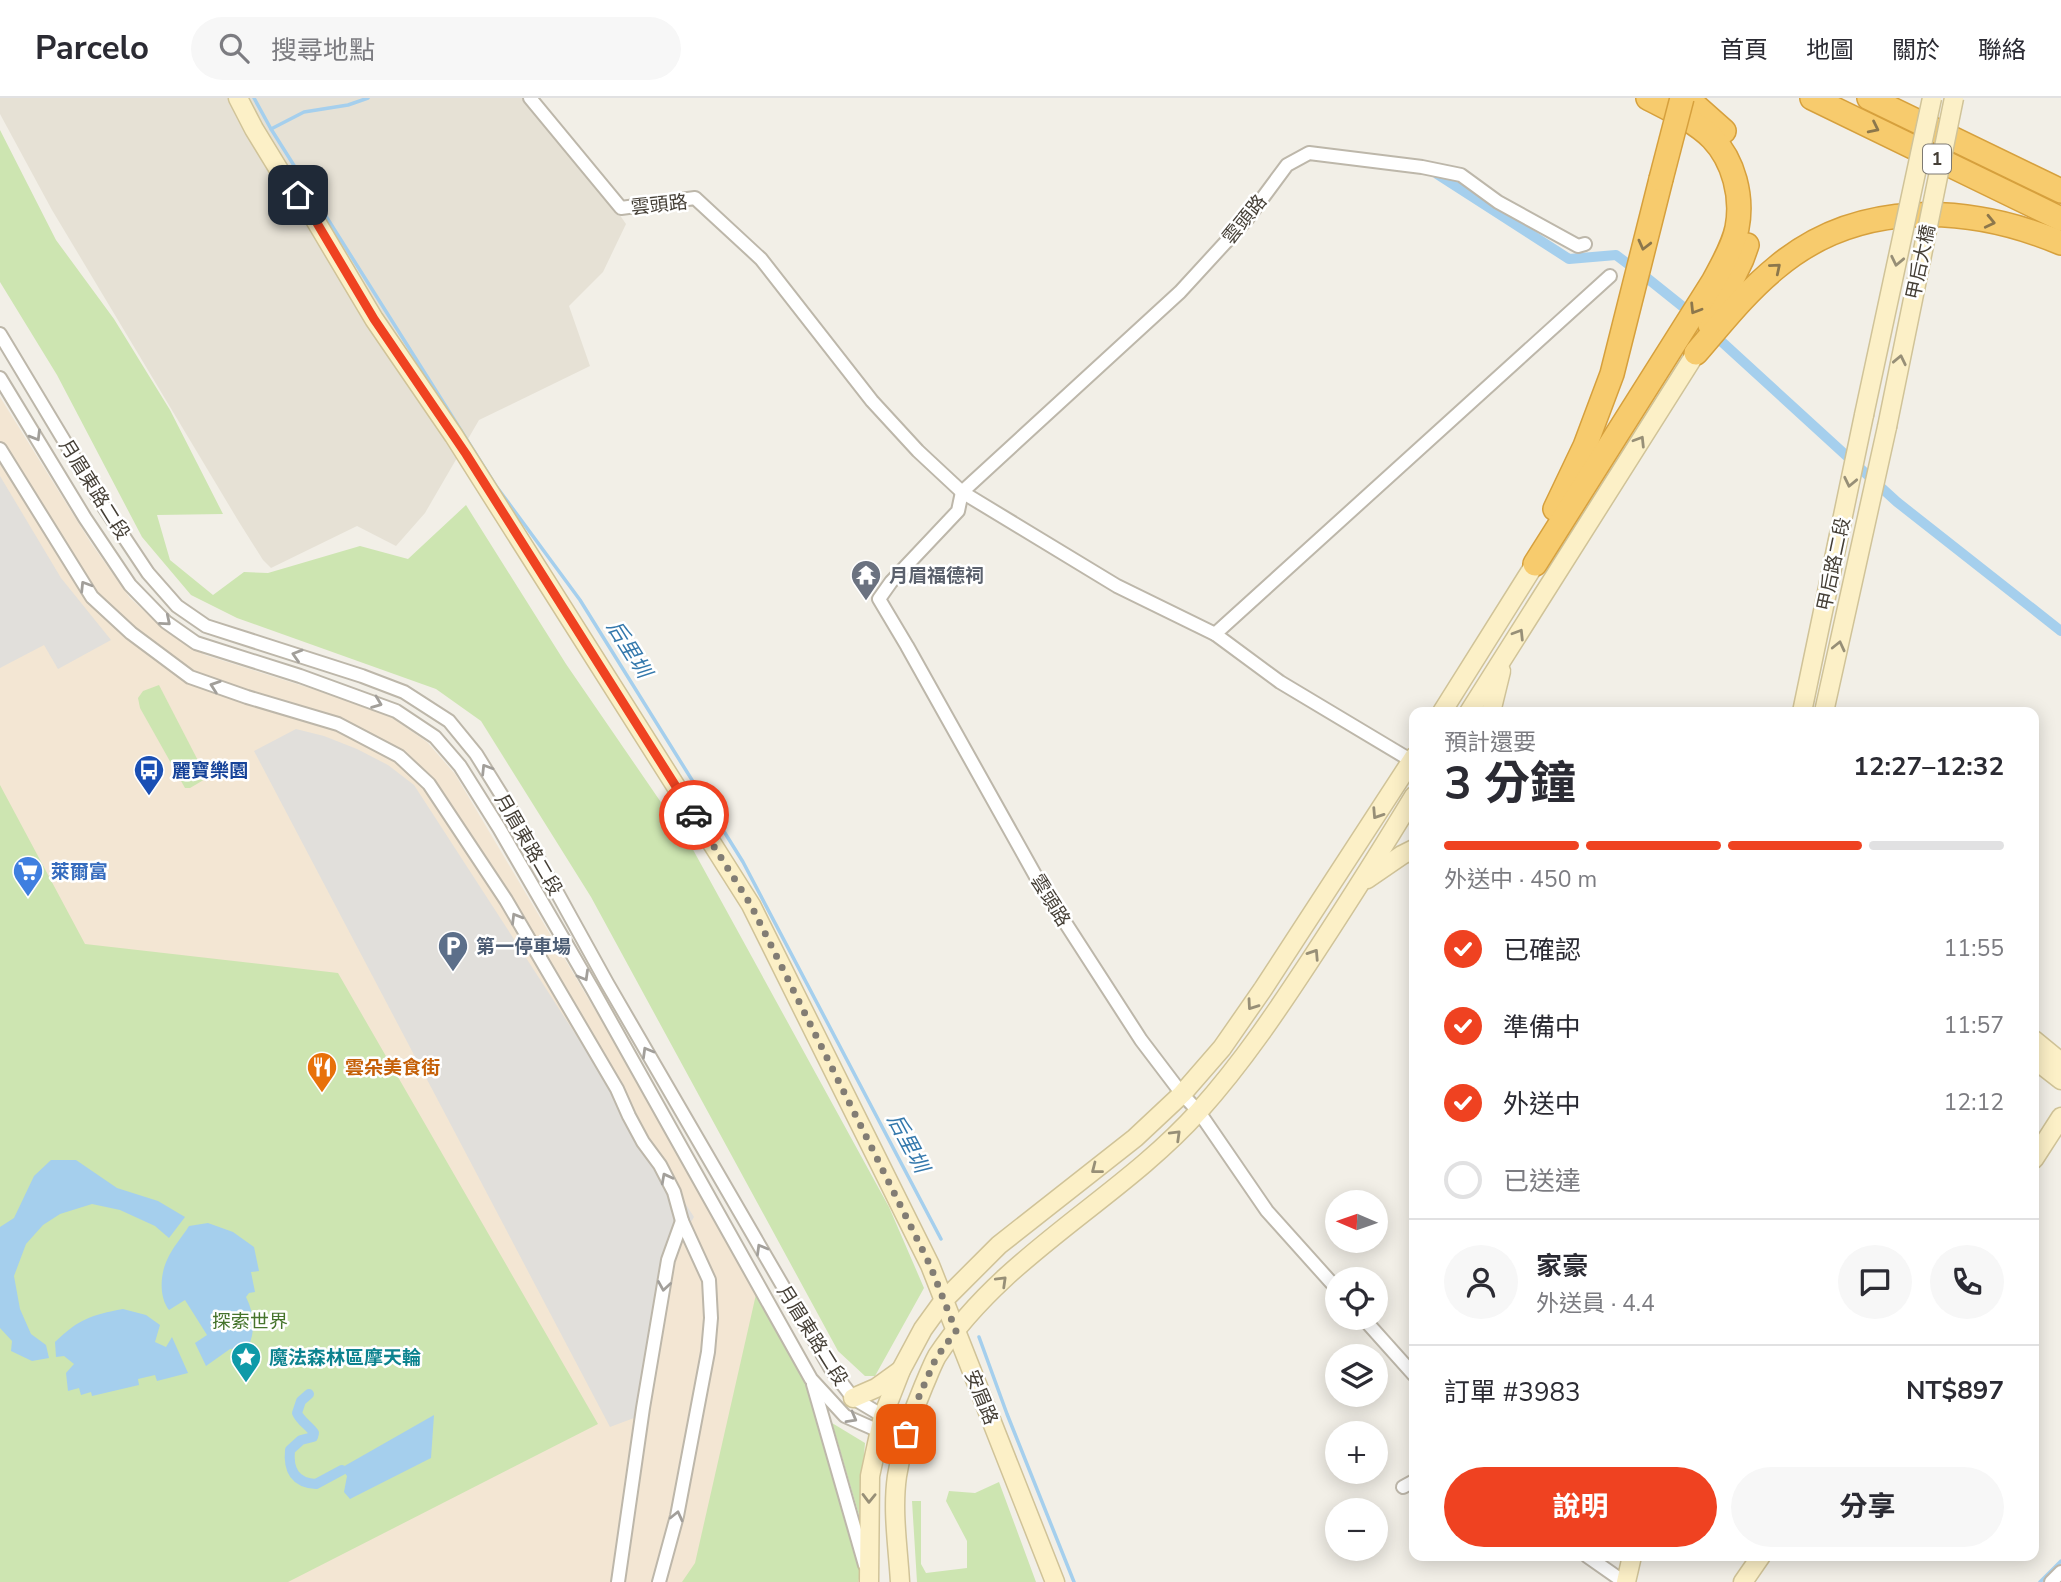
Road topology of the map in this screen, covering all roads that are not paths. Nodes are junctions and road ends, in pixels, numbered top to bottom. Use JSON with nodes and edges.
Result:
{"nodes":[{"id":1,"x":238,"y":98,"type":"edge"},
{"id":2,"x":530,"y":98,"type":"edge"},
{"id":3,"x":1648,"y":98,"type":"edge"},
{"id":4,"x":1682,"y":98,"type":"edge"},
{"id":5,"x":1812,"y":98,"type":"edge"},
{"id":6,"x":1869,"y":98,"type":"edge"},
{"id":7,"x":1932,"y":98,"type":"edge"},
{"id":8,"x":1954,"y":98,"type":"edge"},
{"id":9,"x":2061,"y":191,"type":"edge"},
{"id":10,"x":2061,"y":219,"type":"edge"},
{"id":11,"x":2061,"y":243,"type":"edge"},
{"id":12,"x":1586,"y":244,"type":"dead end"},
{"id":13,"x":1610,"y":276,"type":"dead end"},
{"id":14,"x":0,"y":334,"type":"edge"},
{"id":15,"x":1696,"y":353,"type":"junction"},
{"id":16,"x":0,"y":378,"type":"edge"},
{"id":17,"x":1864,"y":415,"type":"joint"},
{"id":18,"x":1887,"y":427,"type":"joint"},
{"id":19,"x":0,"y":449,"type":"edge"},
{"id":20,"x":962,"y":492,"type":"junction"},
{"id":21,"x":1535,"y":564,"type":"junction"},
{"id":22,"x":1215,"y":634,"type":"junction"},
{"id":23,"x":1504,"y":658,"type":"junction"},
{"id":24,"x":1445,"y":707,"type":"edge"},
{"id":25,"x":1472,"y":707,"type":"edge"},
{"id":26,"x":1492,"y":707,"type":"edge"},
{"id":27,"x":1803,"y":707,"type":"edge"},
{"id":28,"x":1825,"y":707,"type":"edge"},
{"id":29,"x":1409,"y":758,"type":"edge"},
{"id":30,"x":1409,"y":766,"type":"edge"},
{"id":31,"x":1409,"y":804,"type":"edge"},
{"id":32,"x":1409,"y":852,"type":"edge"},
{"id":33,"x":1359,"y":886,"type":"junction"},
{"id":34,"x":2039,"y":1044,"type":"edge"},
{"id":35,"x":2061,"y":1062,"type":"edge"},
{"id":36,"x":2039,"y":1063,"type":"edge"},
{"id":37,"x":2061,"y":1080,"type":"edge"},
{"id":38,"x":1182,"y":1094,"type":"junction"},
{"id":39,"x":1199,"y":1112,"type":"junction"},
{"id":40,"x":2061,"y":1117,"type":"edge"},
{"id":41,"x":2039,"y":1151,"type":"edge"},
{"id":42,"x":682,"y":1221,"type":"junction"},
{"id":43,"x":1325,"y":1276,"type":"edge"},
{"id":44,"x":944,"y":1300,"type":"junction"},
{"id":45,"x":1374,"y":1330,"type":"edge"},
{"id":46,"x":956,"y":1331,"type":"junction"},
{"id":47,"x":1409,"y":1369,"type":"edge"},
{"id":48,"x":901,"y":1370,"type":"junction"},
{"id":49,"x":811,"y":1379,"type":"junction"},
{"id":50,"x":853,"y":1398,"type":"junction"},
{"id":51,"x":881,"y":1424,"type":"junction"},
{"id":52,"x":906,"y":1434,"type":"junction"},
{"id":53,"x":1594,"y":1561,"type":"edge"},
{"id":54,"x":1631,"y":1561,"type":"edge"},
{"id":55,"x":1758,"y":1561,"type":"edge"},
{"id":56,"x":2061,"y":1572,"type":"edge"},
{"id":57,"x":868,"y":1581,"type":"edge"},
{"id":58,"x":618,"y":1582,"type":"edge"},
{"id":59,"x":659,"y":1582,"type":"edge"},
{"id":60,"x":900,"y":1582,"type":"edge"},
{"id":61,"x":1055,"y":1582,"type":"edge"},
{"id":62,"x":1625,"y":1582,"type":"edge"},
{"id":63,"x":1743,"y":1582,"type":"edge"},
{"id":64,"x":2051,"y":1582,"type":"edge"}],
"edges":[{"from":1,"to":44,"type":"street","name":"安眉路"},
{"from":2,"to":20,"type":"street","name":"雲頭路"},
{"from":3,"to":21,"type":"highway","one_way":true},
{"from":4,"to":15,"type":"highway"},
{"from":4,"to":21,"type":"highway","one_way":true,"bridge":true},
{"from":5,"to":10,"type":"highway","number":"1","one_way":true},
{"from":6,"to":9,"type":"highway","number":"1"},
{"from":7,"to":17,"type":"street","name":"甲后大橋","one_way":true,"bridge":true},
{"from":18,"to":8,"type":"street","name":"甲后大橋","one_way":true,"bridge":true},
{"from":15,"to":11,"type":"highway","one_way":true},
{"from":12,"to":20,"type":"street","name":"雲頭路"},
{"from":13,"to":22,"type":"street"},
{"from":50,"to":14,"type":"street","name":"月眉東路二段","one_way":true},
{"from":23,"to":15,"type":"street","one_way":true},
{"from":16,"to":49,"type":"street","name":"月眉東路二段","one_way":true},
{"from":17,"to":27,"type":"street","name":"甲后路二段","one_way":true},
{"from":28,"to":18,"type":"street","name":"甲后路二段","one_way":true},
{"from":42,"to":19,"type":"street","one_way":true},
{"from":20,"to":22,"type":"street","name":"雲頭路"},
{"from":20,"to":38,"type":"street","name":"雲頭路"},
{"from":21,"to":24,"type":"street"},
{"from":22,"to":29,"type":"street","name":"雲頭路"},
{"from":23,"to":25,"type":"street"},
{"from":23,"to":26,"type":"street"},
{"from":30,"to":38,"type":"street","one_way":true},
{"from":31,"to":33,"type":"street"},
{"from":32,"to":33,"type":"street"},
{"from":39,"to":33,"type":"street","one_way":true},
{"from":34,"to":35,"type":"street"},
{"from":36,"to":37,"type":"street"},
{"from":38,"to":39,"type":"street","name":"雲頭路"},
{"from":38,"to":44,"type":"street","one_way":true},
{"from":39,"to":43,"type":"street","name":"雲頭路"},
{"from":46,"to":39,"type":"street","one_way":true},
{"from":40,"to":41,"type":"street"},
{"from":42,"to":58,"type":"street","one_way":true},
{"from":59,"to":42,"type":"street","one_way":true},
{"from":44,"to":46,"type":"street","name":"安眉路"},
{"from":44,"to":48,"type":"street"},
{"from":45,"to":47,"type":"street"},
{"from":46,"to":52,"type":"street"},
{"from":46,"to":61,"type":"street","name":"安眉路"},
{"from":48,"to":50,"type":"street"},
{"from":48,"to":51,"type":"street"},
{"from":49,"to":51,"type":"street","name":"月眉東路二段","one_way":true},
{"from":49,"to":57,"type":"street"},
{"from":50,"to":51,"type":"street","name":"月眉東路二段"},
{"from":51,"to":52,"type":"street","name":"月眉東路二段"},
{"from":51,"to":57,"type":"street","one_way":true},
{"from":52,"to":60,"type":"street"},
{"from":53,"to":62,"type":"street"},
{"from":54,"to":62,"type":"street"},
{"from":55,"to":63,"type":"street"},
{"from":56,"to":64,"type":"street"}]}
